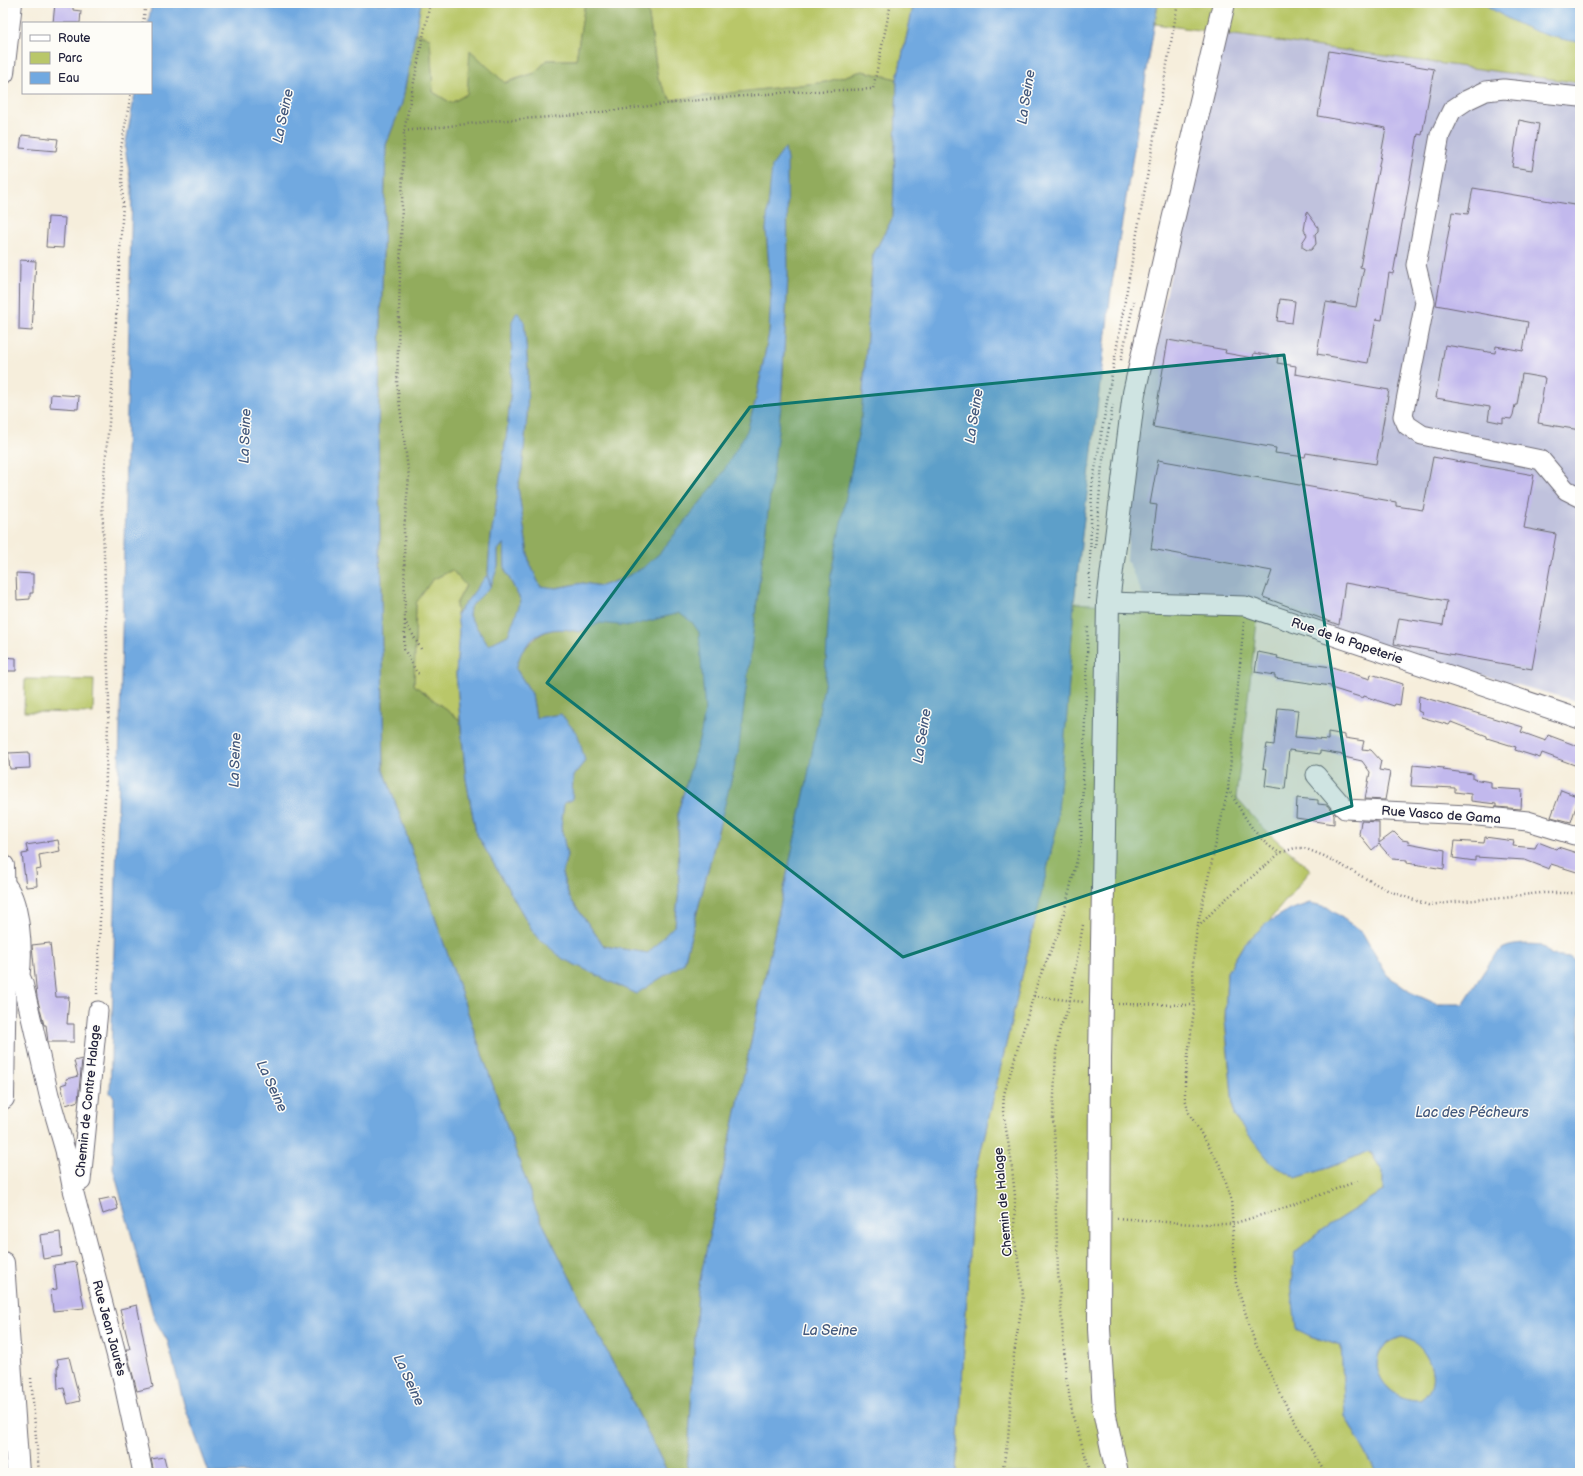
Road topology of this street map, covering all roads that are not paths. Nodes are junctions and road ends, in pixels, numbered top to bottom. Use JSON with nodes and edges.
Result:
{"nodes":[{"id":1,"x":11,"y":3,"type":"edge"},
{"id":2,"x":1224,"y":3,"type":"edge"},
{"id":3,"x":3,"y":73,"type":"edge"},
{"id":4,"x":1580,"y":97,"type":"edge"},
{"id":5,"x":1580,"y":497,"type":"edge"},
{"id":6,"x":1108,"y":602,"type":"junction"},
{"id":7,"x":1580,"y":719,"type":"edge"},
{"id":8,"x":1316,"y":775,"type":"dead end"},
{"id":9,"x":1580,"y":834,"type":"edge"},
{"id":10,"x":3,"y":874,"type":"edge"},
{"id":11,"x":12,"y":990,"type":"edge"},
{"id":12,"x":98,"y":1011,"type":"road end"},
{"id":13,"x":3,"y":1098,"type":"edge"},
{"id":14,"x":71,"y":1185,"type":"junction"},
{"id":15,"x":3,"y":1263,"type":"edge"},
{"id":16,"x":18,"y":1473,"type":"edge"},
{"id":17,"x":143,"y":1473,"type":"edge"},
{"id":18,"x":1117,"y":1473,"type":"edge"}],
"edges":[{"from":1,"to":3,"type":"main road"},
{"from":2,"to":6,"type":"main road"},
{"from":4,"to":5,"type":"street"},
{"from":6,"to":7,"type":"street","name":"Rue de la Papeterie"},
{"from":6,"to":18,"type":"main road"},
{"from":8,"to":9,"type":"street","name":"Rue Vasco de Gama"},
{"from":10,"to":11,"type":"main road"},
{"from":11,"to":13,"type":"main road"},
{"from":11,"to":14,"type":"street","name":"Rue Jean Jaurès"},
{"from":12,"to":14,"type":"street","name":"Chemin de Contre Halage"},
{"from":14,"to":17,"type":"street","name":"Rue Jean Jaurès"},
{"from":15,"to":16,"type":"main road"}]}
